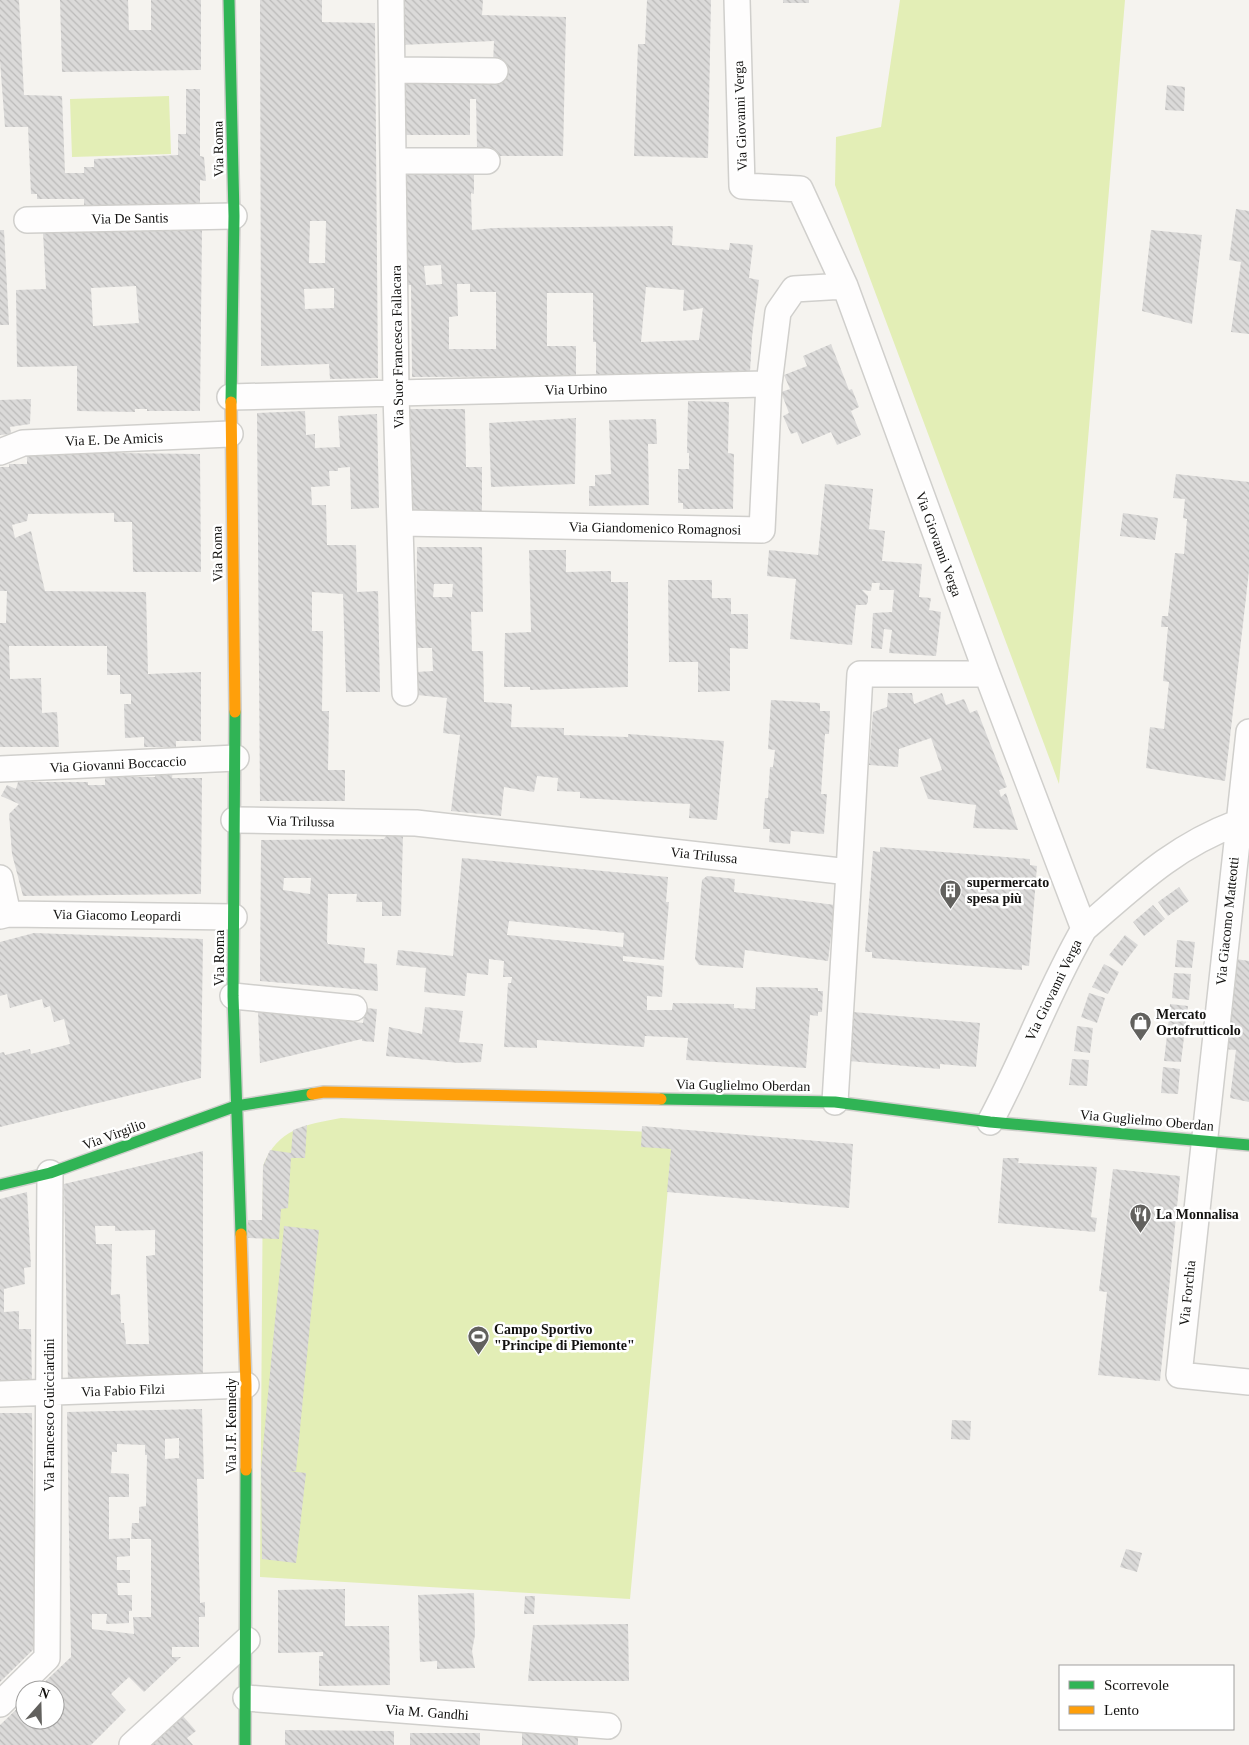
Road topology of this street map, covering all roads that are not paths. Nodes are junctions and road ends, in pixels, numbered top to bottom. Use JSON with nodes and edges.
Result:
{"nodes":[{"id":1,"x":229,"y":0,"type":"edge"},
{"id":2,"x":391,"y":0,"type":"edge"},
{"id":3,"x":736,"y":0,"type":"edge"},
{"id":4,"x":392,"y":70,"type":"junction"},
{"id":5,"x":495,"y":71,"type":"dead end"},
{"id":6,"x":394,"y":161,"type":"junction"},
{"id":7,"x":487,"y":161,"type":"dead end"},
{"id":8,"x":234,"y":216,"type":"junction"},
{"id":9,"x":27,"y":220,"type":"dead end"},
{"id":10,"x":844,"y":286,"type":"junction"},
{"id":11,"x":769,"y":384,"type":"junction"},
{"id":12,"x":396,"y":394,"type":"junction"},
{"id":13,"x":230,"y":397,"type":"junction"},
{"id":14,"x":230,"y":434,"type":"junction"},
{"id":15,"x":0,"y":452,"type":"edge"},
{"id":16,"x":402,"y":523,"type":"junction"},
{"id":17,"x":987,"y":674,"type":"junction"},
{"id":18,"x":406,"y":693,"type":"dead end"},
{"id":19,"x":1249,"y":732,"type":"edge"},
{"id":20,"x":236,"y":758,"type":"junction"},
{"id":21,"x":0,"y":769,"type":"edge"},
{"id":22,"x":234,"y":820,"type":"junction"},
{"id":23,"x":1237,"y":823,"type":"junction"},
{"id":24,"x":850,"y":872,"type":"junction"},
{"id":25,"x":0,"y":878,"type":"edge"},
{"id":26,"x":4,"y":915,"type":"edge"},
{"id":27,"x":234,"y":917,"type":"junction"},
{"id":28,"x":1084,"y":929,"type":"junction"},
{"id":29,"x":233,"y":996,"type":"junction"},
{"id":30,"x":354,"y":1008,"type":"dead end"},
{"id":31,"x":835,"y":1102,"type":"junction"},
{"id":32,"x":236,"y":1106,"type":"junction"},
{"id":33,"x":990,"y":1122,"type":"junction"},
{"id":34,"x":1204,"y":1140,"type":"junction"},
{"id":35,"x":1249,"y":1146,"type":"edge"},
{"id":36,"x":50,"y":1173,"type":"junction"},
{"id":37,"x":0,"y":1185,"type":"edge"},
{"id":38,"x":1249,"y":1382,"type":"edge"},
{"id":39,"x":246,"y":1386,"type":"junction"},
{"id":40,"x":49,"y":1393,"type":"junction"},
{"id":41,"x":0,"y":1394,"type":"edge"},
{"id":42,"x":247,"y":1640,"type":"junction"},
{"id":43,"x":246,"y":1698,"type":"junction"},
{"id":44,"x":0,"y":1704,"type":"edge"},
{"id":45,"x":608,"y":1726,"type":"dead end"},
{"id":46,"x":132,"y":1745,"type":"edge"},
{"id":47,"x":245,"y":1745,"type":"edge"}],
"edges":[{"from":1,"to":8,"type":"street","name":"Via Roma"},
{"from":2,"to":4,"type":"street","name":"Via Suor Francesca Fallacara"},
{"from":3,"to":10,"type":"street","name":"Via Giovanni Verga"},
{"from":4,"to":5,"type":"street"},
{"from":4,"to":6,"type":"street","name":"Via Suor Francesca Fallacara"},
{"from":6,"to":7,"type":"street"},
{"from":6,"to":12,"type":"street","name":"Via Suor Francesca Fallacara"},
{"from":8,"to":9,"type":"street","name":"Via De Santis"},
{"from":8,"to":13,"type":"street","name":"Via Roma"},
{"from":10,"to":11,"type":"street"},
{"from":10,"to":17,"type":"street","name":"Via Giovanni Verga"},
{"from":11,"to":12,"type":"street","name":"Via Urbino"},
{"from":11,"to":16,"type":"street","name":"Via Giandomenico Romagnosi"},
{"from":12,"to":13,"type":"street","name":"Via Urbino"},
{"from":12,"to":16,"type":"street","name":"Via Suor Francesca Fallacara"},
{"from":13,"to":14,"type":"street","name":"Via Roma"},
{"from":14,"to":15,"type":"street","name":"Via E. De Amicis"},
{"from":14,"to":20,"type":"street","name":"Via Roma"},
{"from":16,"to":18,"type":"street","name":"Via Suor Francesca Fallacara"},
{"from":17,"to":24,"type":"street"},
{"from":17,"to":28,"type":"street","name":"Via Giovanni Verga"},
{"from":19,"to":23,"type":"street","name":"Via Giacomo Matteotti"},
{"from":20,"to":21,"type":"street","name":"Via Giovanni Boccaccio"},
{"from":20,"to":22,"type":"street","name":"Via Roma"},
{"from":22,"to":24,"type":"street","name":"Via Trilussa"},
{"from":22,"to":27,"type":"street","name":"Via Roma"},
{"from":23,"to":28,"type":"street"},
{"from":23,"to":34,"type":"street","name":"Via Giacomo Matteotti"},
{"from":24,"to":31,"type":"street"},
{"from":25,"to":26,"type":"street"},
{"from":26,"to":27,"type":"street","name":"Via Giacomo Leopardi"},
{"from":27,"to":29,"type":"street","name":"Via Roma"},
{"from":28,"to":33,"type":"street","name":"Via Giovanni Verga"},
{"from":29,"to":30,"type":"street"},
{"from":29,"to":32,"type":"street","name":"Via Roma"},
{"from":31,"to":32,"type":"street","name":"Via Guglielmo Oberdan"},
{"from":31,"to":33,"type":"street","name":"Via Guglielmo Oberdan"},
{"from":32,"to":36,"type":"street","name":"Via Virgilio"},
{"from":32,"to":39,"type":"street","name":"Via J.F. Kennedy"},
{"from":33,"to":34,"type":"street","name":"Via Guglielmo Oberdan"},
{"from":34,"to":35,"type":"street","name":"Via Guglielmo Oberdan"},
{"from":34,"to":38,"type":"street","name":"Via Forchia"},
{"from":36,"to":37,"type":"street","name":"Via Virgilio"},
{"from":36,"to":40,"type":"street","name":"Via Francesco Guicciardini"},
{"from":39,"to":40,"type":"street","name":"Via Fabio Filzi"},
{"from":39,"to":42,"type":"street","name":"Via J.F. Kennedy"},
{"from":40,"to":41,"type":"street","name":"Via Fabio Filzi"},
{"from":40,"to":44,"type":"street","name":"Via Francesco Guicciardini"},
{"from":42,"to":43,"type":"street","name":"Via J.F. Kennedy"},
{"from":42,"to":46,"type":"street"},
{"from":43,"to":45,"type":"street","name":"Via M. Gandhi"},
{"from":43,"to":47,"type":"street","name":"Via J.F. Kennedy"}]}
